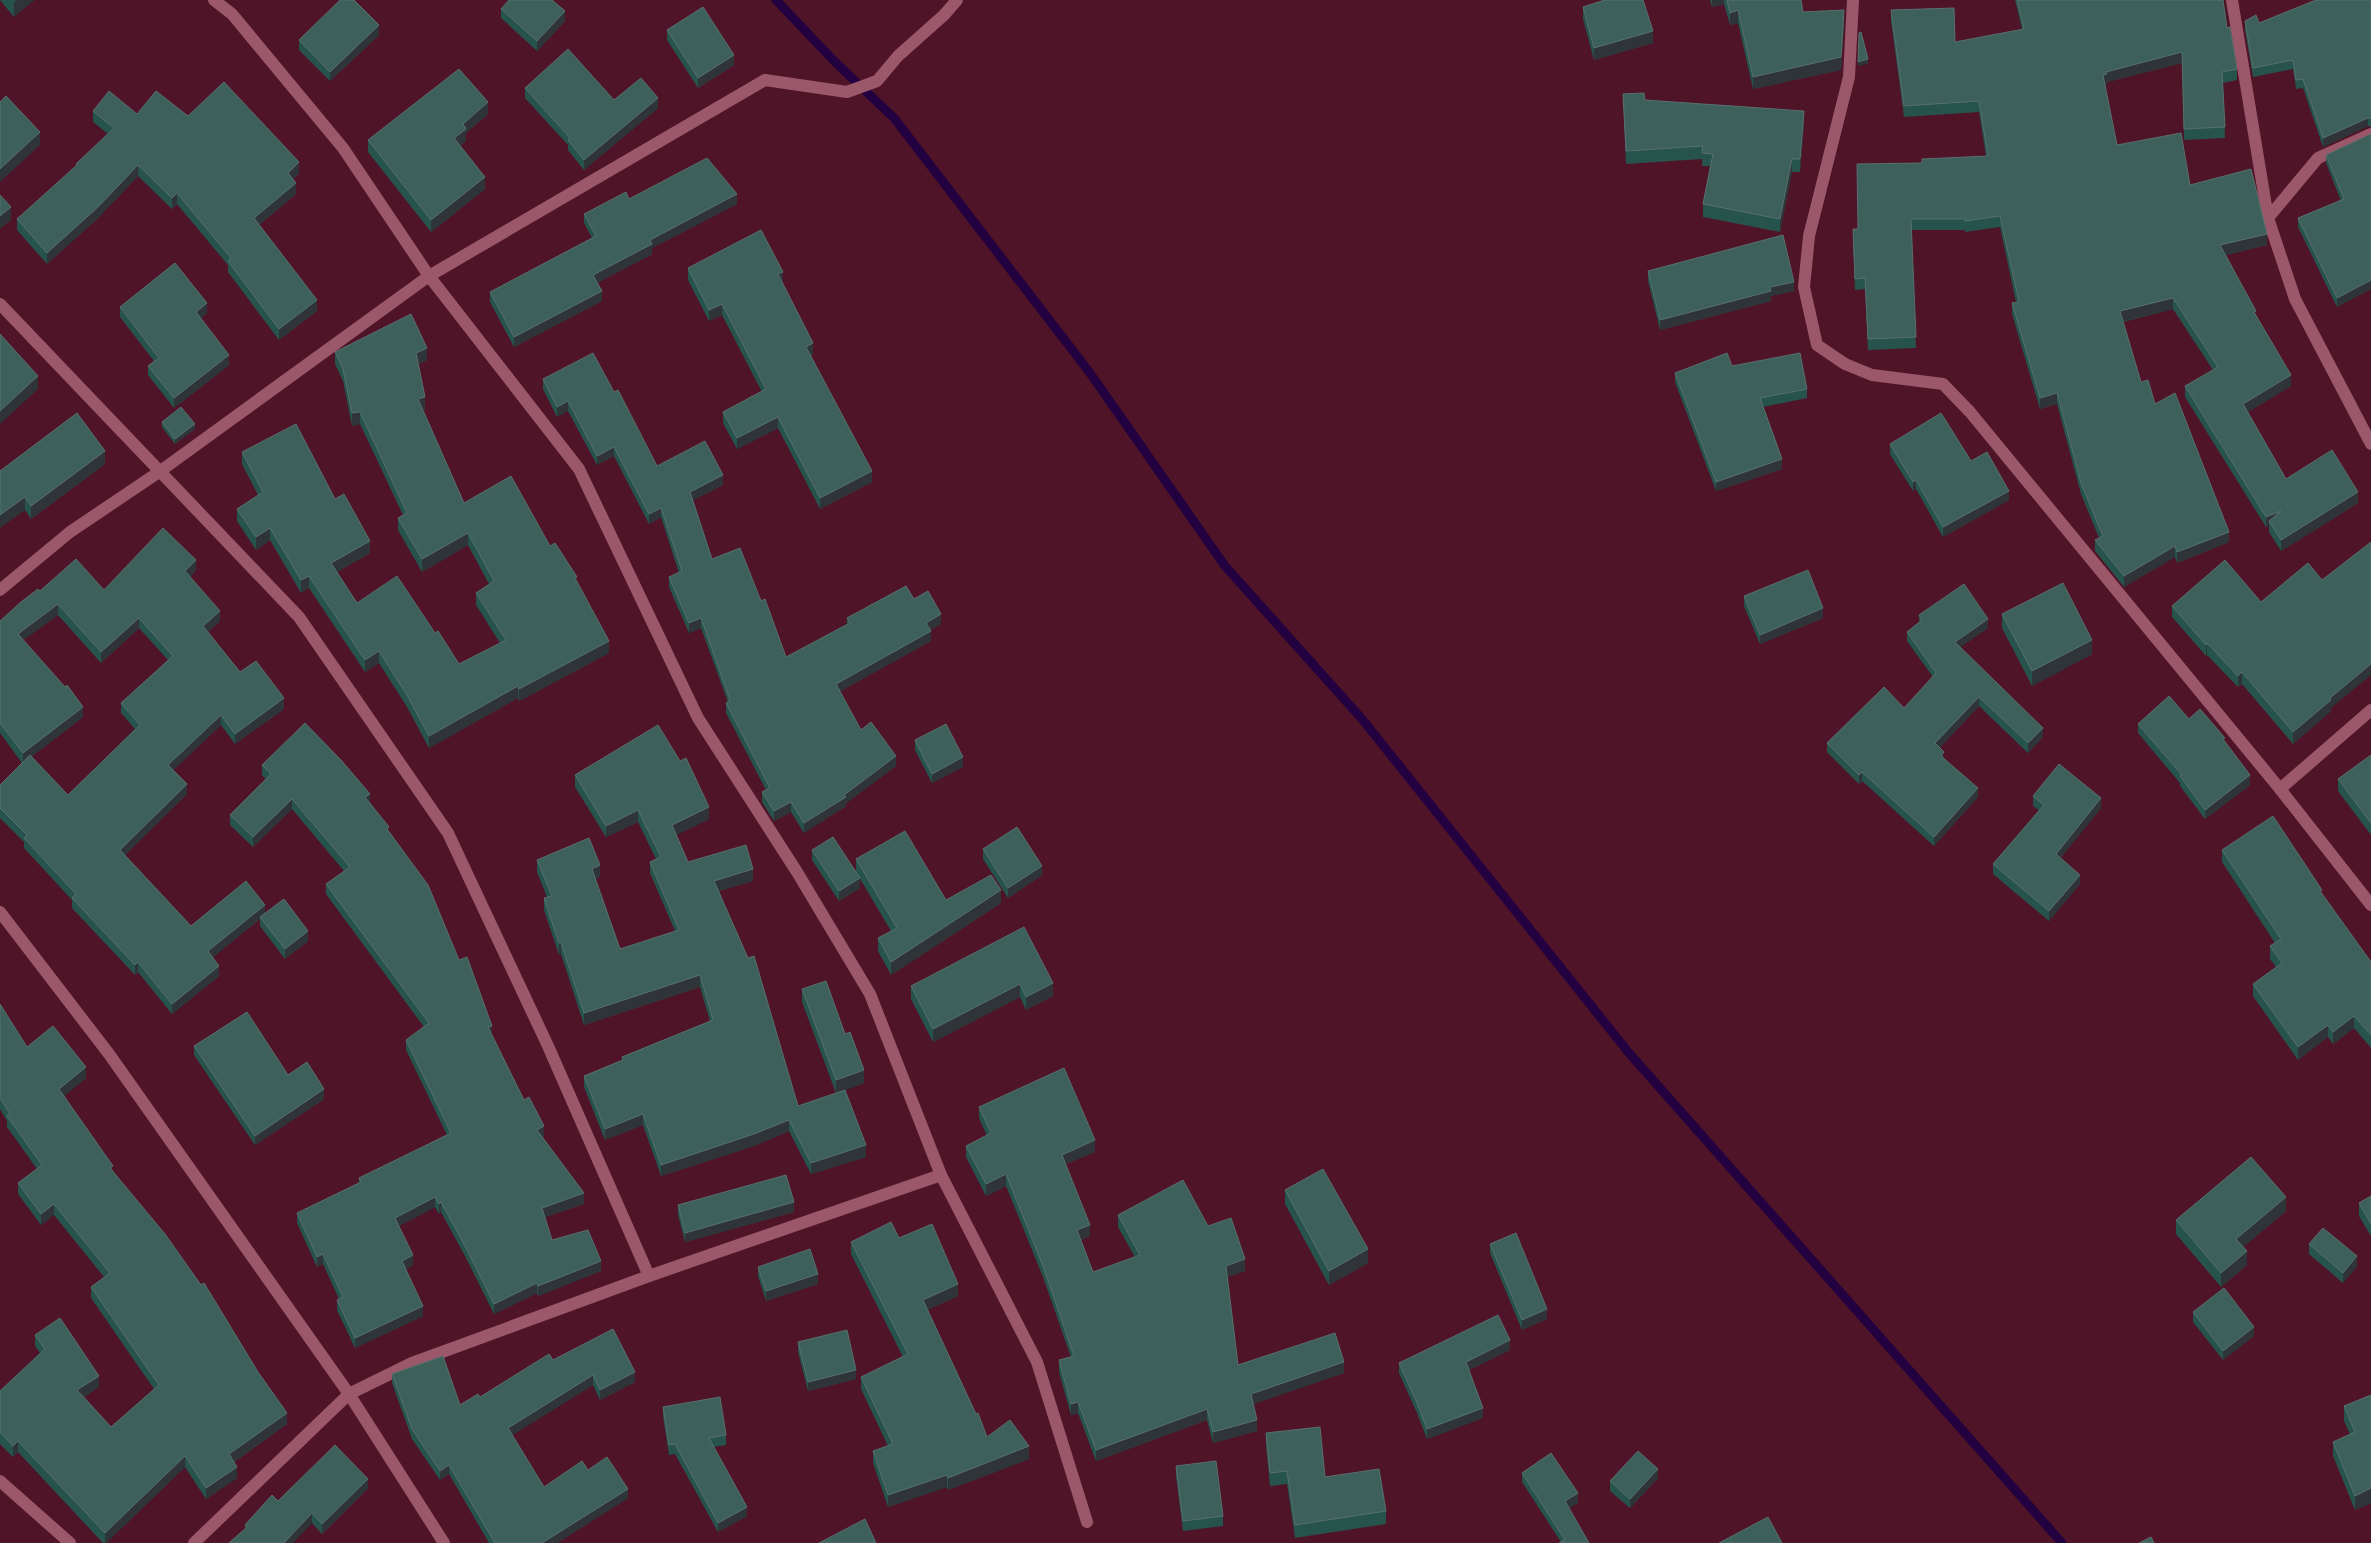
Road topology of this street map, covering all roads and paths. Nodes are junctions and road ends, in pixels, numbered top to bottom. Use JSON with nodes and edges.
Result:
{"nodes":[{"id":1,"x":214,"y":0,"type":"edge"},
{"id":2,"x":957,"y":0,"type":"edge"},
{"id":3,"x":1853,"y":0,"type":"edge"},
{"id":4,"x":2232,"y":0,"type":"edge"},
{"id":5,"x":2371,"y":134,"type":"edge"},
{"id":6,"x":2268,"y":218,"type":"junction"},
{"id":7,"x":429,"y":276,"type":"junction"},
{"id":8,"x":0,"y":304,"type":"edge"},
{"id":9,"x":2371,"y":444,"type":"edge"},
{"id":10,"x":159,"y":472,"type":"junction"},
{"id":11,"x":0,"y":590,"type":"edge"},
{"id":12,"x":2371,"y":710,"type":"edge"},
{"id":13,"x":2280,"y":789,"type":"junction"},
{"id":14,"x":2371,"y":905,"type":"edge"},
{"id":15,"x":0,"y":912,"type":"edge"},
{"id":16,"x":941,"y":1175,"type":"junction"},
{"id":17,"x":649,"y":1276,"type":"junction"},
{"id":18,"x":349,"y":1394,"type":"junction"},
{"id":19,"x":0,"y":1482,"type":"edge"},
{"id":20,"x":1086,"y":1522,"type":"dead end"},
{"id":21,"x":70,"y":1543,"type":"edge"},
{"id":22,"x":194,"y":1543,"type":"edge"},
{"id":23,"x":444,"y":1543,"type":"edge"}],
"edges":[{"from":1,"to":7,"type":"street"},
{"from":2,"to":7,"type":"street"},
{"from":3,"to":13,"type":"street"},
{"from":4,"to":6,"type":"street"},
{"from":5,"to":6,"type":"street"},
{"from":6,"to":9,"type":"street"},
{"from":7,"to":10,"type":"street"},
{"from":7,"to":16,"type":"street"},
{"from":8,"to":10,"type":"street"},
{"from":10,"to":11,"type":"street"},
{"from":10,"to":17,"type":"street"},
{"from":12,"to":13,"type":"street"},
{"from":13,"to":14,"type":"street"},
{"from":15,"to":18,"type":"street"},
{"from":16,"to":17,"type":"street"},
{"from":16,"to":20,"type":"street"},
{"from":17,"to":18,"type":"street"},
{"from":18,"to":22,"type":"street"},
{"from":18,"to":23,"type":"street"},
{"from":19,"to":21,"type":"street"}]}
